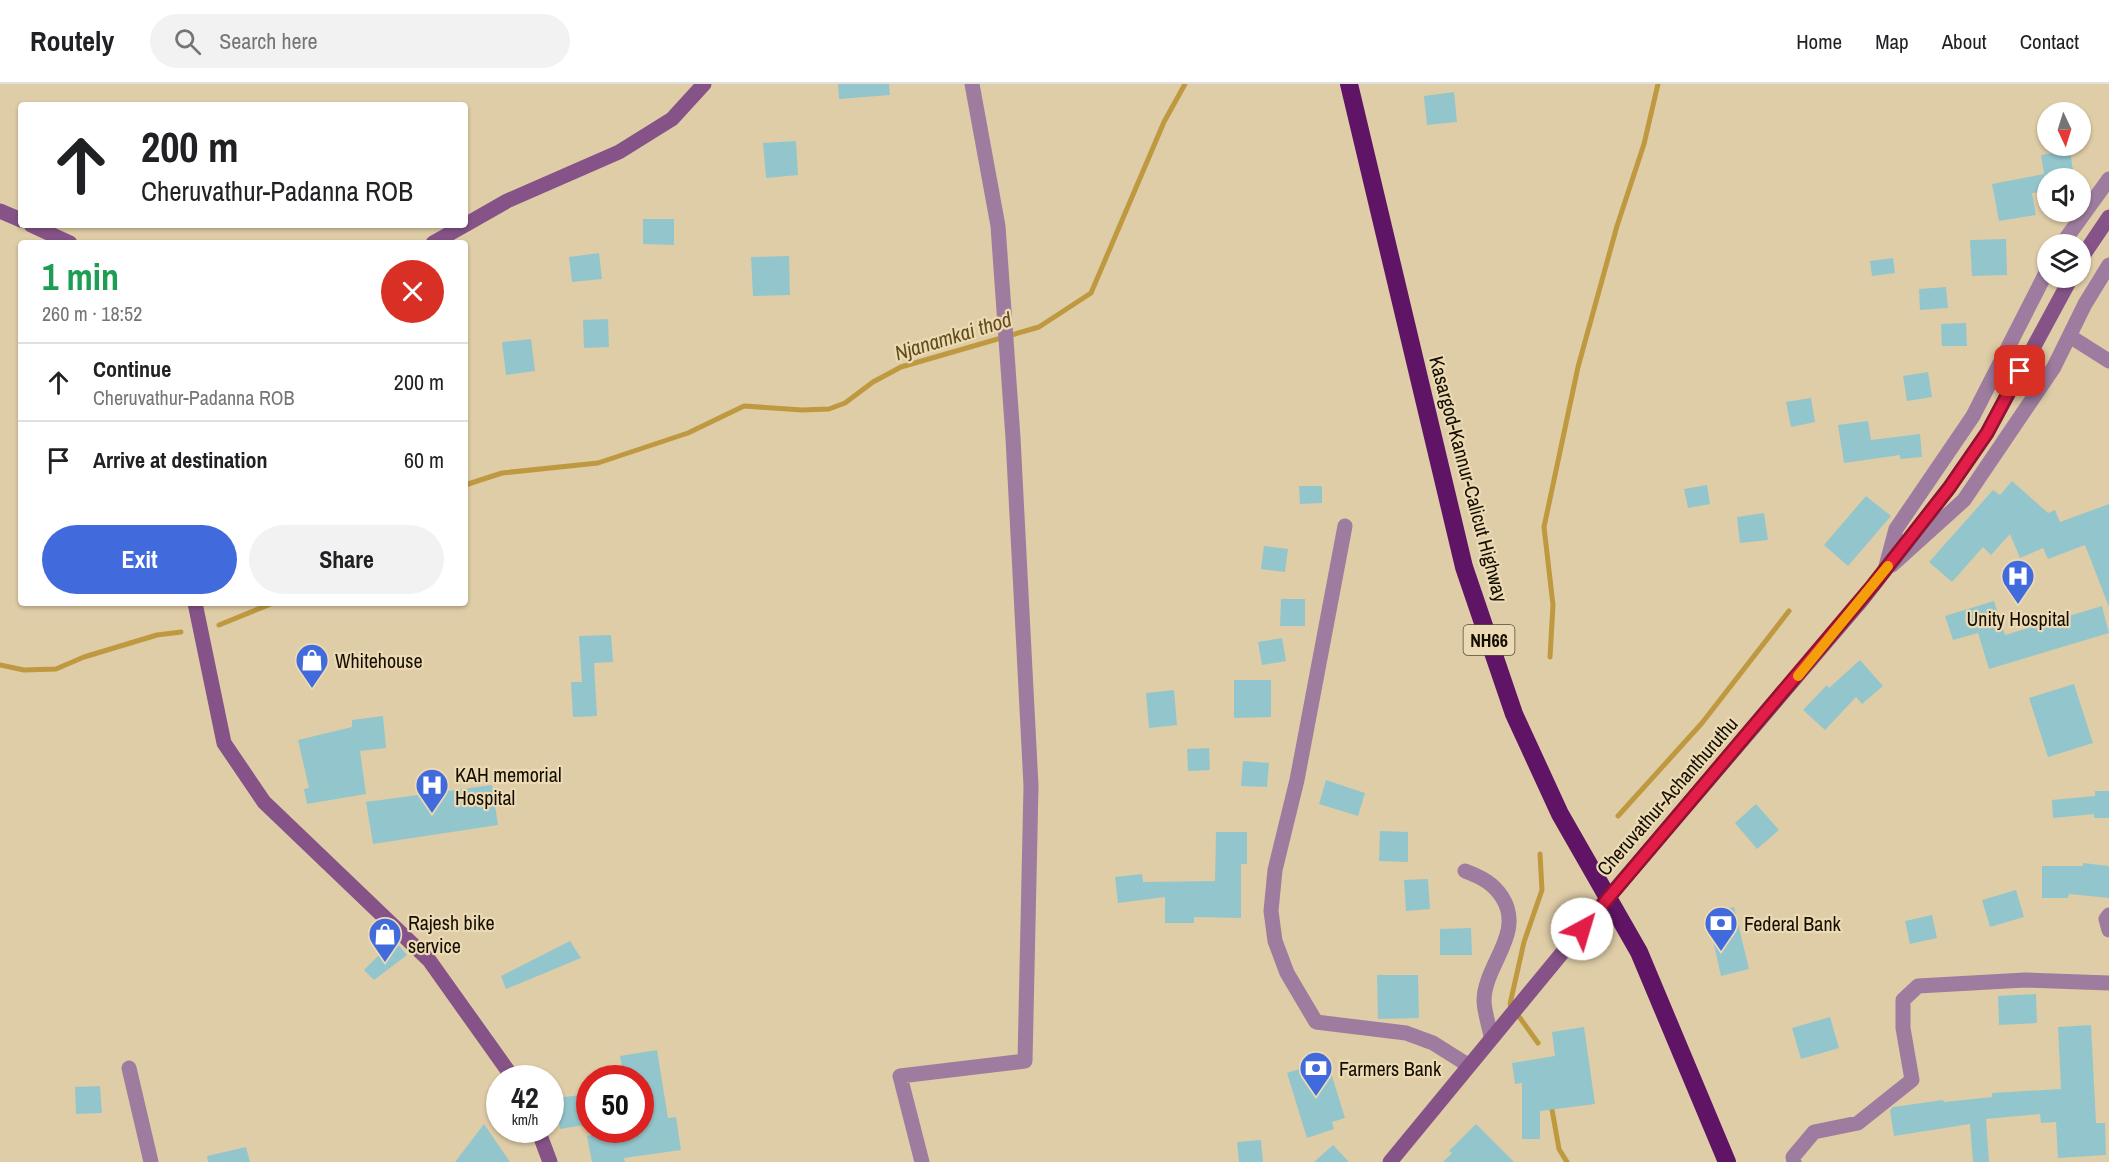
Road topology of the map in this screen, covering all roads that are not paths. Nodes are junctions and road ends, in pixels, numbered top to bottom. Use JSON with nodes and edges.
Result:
{"nodes":[{"id":1,"x":704,"y":84,"type":"edge"},
{"id":2,"x":972,"y":84,"type":"edge"},
{"id":3,"x":1348,"y":84,"type":"edge"},
{"id":4,"x":2109,"y":179,"type":"edge"},
{"id":5,"x":0,"y":211,"type":"edge"},
{"id":6,"x":2109,"y":217,"type":"edge"},
{"id":7,"x":18,"y":219,"type":"edge"},
{"id":8,"x":468,"y":223,"type":"edge"},
{"id":9,"x":38,"y":228,"type":"edge"},
{"id":10,"x":460,"y":228,"type":"edge"},
{"id":11,"x":2069,"y":234,"type":"edge"},
{"id":12,"x":64,"y":240,"type":"edge"},
{"id":13,"x":438,"y":240,"type":"edge"},
{"id":14,"x":2091,"y":244,"type":"edge"},
{"id":15,"x":2109,"y":265,"type":"edge"},
{"id":16,"x":2038,"y":288,"type":"edge"},
{"id":17,"x":2066,"y":288,"type":"edge"},
{"id":18,"x":2071,"y":337,"type":"junction"},
{"id":19,"x":2109,"y":361,"type":"edge"},
{"id":20,"x":1345,"y":526,"type":"dead end"},
{"id":21,"x":1885,"y":570,"type":"junction"},
{"id":22,"x":196,"y":606,"type":"edge"},
{"id":23,"x":1465,"y":871,"type":"dead end"},
{"id":24,"x":2109,"y":915,"type":"edge"},
{"id":25,"x":2109,"y":930,"type":"edge"},
{"id":26,"x":2109,"y":983,"type":"edge"},
{"id":27,"x":1493,"y":1034,"type":"junction"},
{"id":28,"x":504,"y":1065,"type":"edge"},
{"id":29,"x":1467,"y":1065,"type":"junction"},
{"id":30,"x":129,"y":1068,"type":"dead end"},
{"id":31,"x":543,"y":1143,"type":"edge"},
{"id":32,"x":151,"y":1162,"type":"edge"},
{"id":33,"x":550,"y":1162,"type":"edge"},
{"id":34,"x":922,"y":1162,"type":"edge"},
{"id":35,"x":1390,"y":1162,"type":"edge"},
{"id":36,"x":1727,"y":1162,"type":"edge"},
{"id":37,"x":1794,"y":1162,"type":"edge"}],
"edges":[{"from":1,"to":8,"type":"main road"},
{"from":2,"to":34,"type":"street"},
{"from":3,"to":36,"type":"highway","name":"Kasargod-Kannur-Calicut Highway","number":"NH66"},
{"from":4,"to":11,"type":"street"},
{"from":5,"to":7,"type":"main road"},
{"from":6,"to":14,"type":"main road"},
{"from":9,"to":12,"type":"main road"},
{"from":10,"to":13,"type":"main road"},
{"from":15,"to":18,"type":"street"},
{"from":16,"to":21,"type":"street"},
{"from":17,"to":21,"type":"main road","name":"Cheruvathur-Achanthuruthu"},
{"from":18,"to":19,"type":"street"},
{"from":18,"to":21,"type":"street"},
{"from":20,"to":29,"type":"street"},
{"from":21,"to":27,"type":"main road","name":"Cheruvathur-Achanthuruthu"},
{"from":22,"to":28,"type":"main road"},
{"from":23,"to":27,"type":"street"},
{"from":24,"to":25,"type":"street"},
{"from":26,"to":37,"type":"street"},
{"from":27,"to":29,"type":"main road","name":"Cheruvathur-Achanthuruthu"},
{"from":29,"to":35,"type":"main road","name":"Cheruvathur-Achanthuruthu"},
{"from":30,"to":32,"type":"street"},
{"from":31,"to":33,"type":"main road"}]}
